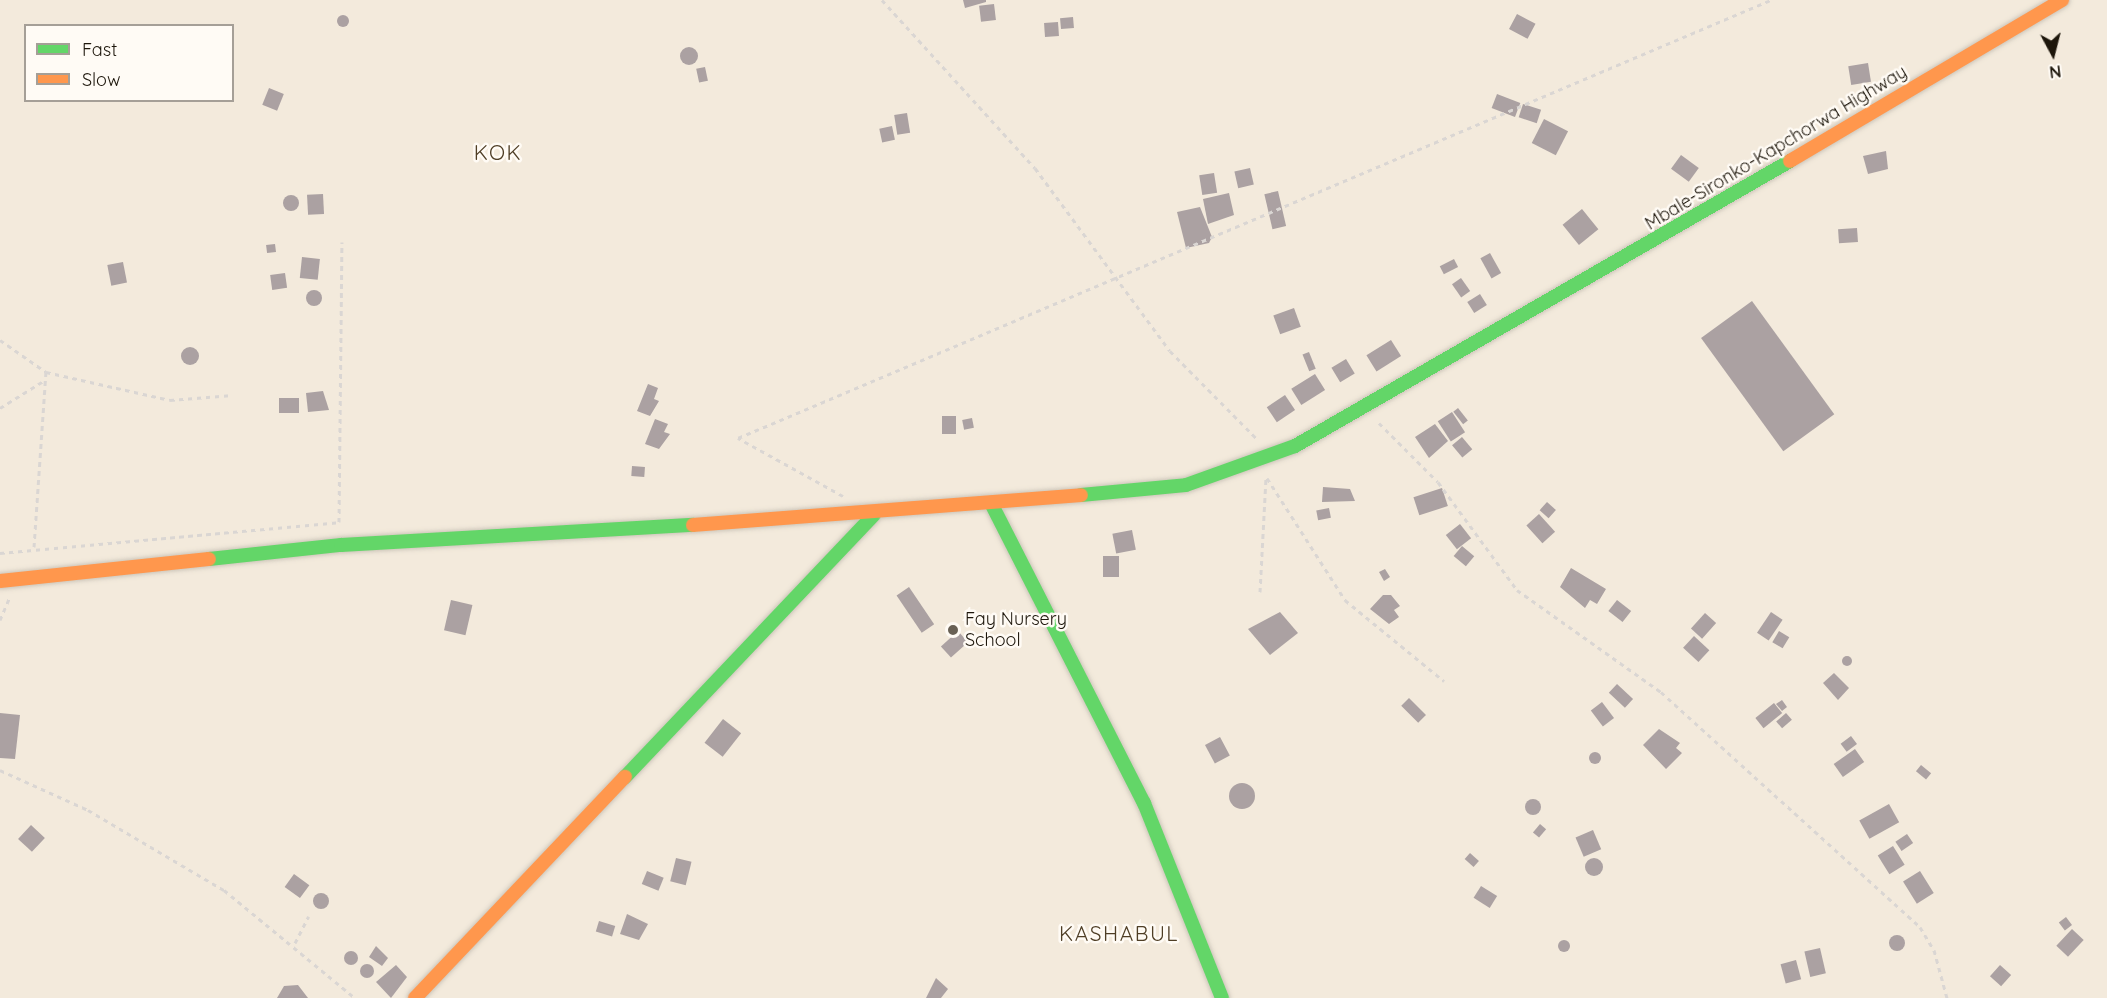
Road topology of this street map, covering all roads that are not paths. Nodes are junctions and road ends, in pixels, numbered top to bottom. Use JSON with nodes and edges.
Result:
{"nodes":[{"id":1,"x":2062,"y":0,"type":"edge"},
{"id":2,"x":990,"y":503,"type":"junction"},
{"id":3,"x":874,"y":515,"type":"junction"},
{"id":4,"x":0,"y":580,"type":"edge"},
{"id":5,"x":415,"y":998,"type":"edge"},
{"id":6,"x":1222,"y":998,"type":"edge"}],
"edges":[{"from":1,"to":2,"type":"main road","name":"Mbale-Sironko-Kapchorwa Highway"},
{"from":2,"to":3,"type":"main road","name":"Mbale-Sironko-Kapchorwa Highway"},
{"from":2,"to":6,"type":"main road"},
{"from":3,"to":4,"type":"main road","name":"Mbale-Sironko-Kapchorwa Highway"},
{"from":3,"to":5,"type":"main road"}]}
